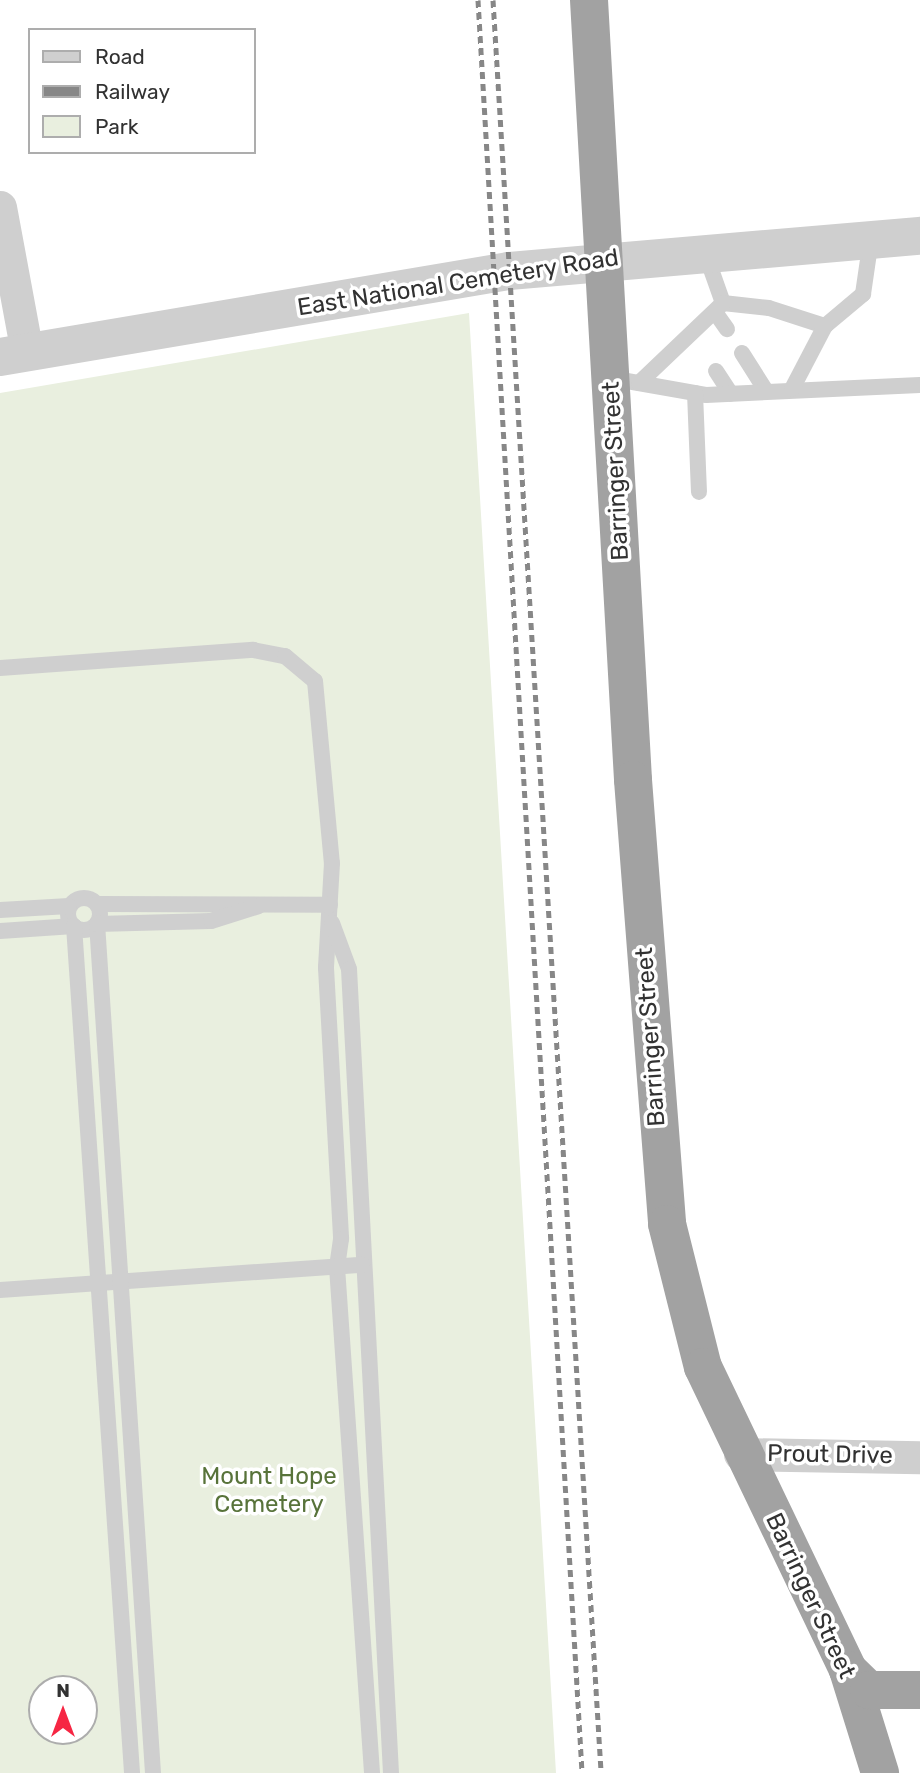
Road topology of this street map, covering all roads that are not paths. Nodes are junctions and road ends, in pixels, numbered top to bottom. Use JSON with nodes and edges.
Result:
{"nodes":[{"id":1,"x":589,"y":0,"type":"edge"},
{"id":2,"x":0,"y":207,"type":"edge"},
{"id":3,"x":920,"y":236,"type":"edge"},
{"id":4,"x":871,"y":239,"type":"junction"},
{"id":5,"x":705,"y":252,"type":"junction"},
{"id":6,"x":604,"y":259,"type":"junction"},
{"id":7,"x":719,"y":307,"type":"junction"},
{"id":8,"x":825,"y":326,"type":"junction"},
{"id":9,"x":727,"y":329,"type":"dead end"},
{"id":10,"x":742,"y":353,"type":"dead end"},
{"id":11,"x":14,"y":355,"type":"edge"},
{"id":12,"x":716,"y":371,"type":"dead end"},
{"id":13,"x":625,"y":380,"type":"junction"},
{"id":14,"x":920,"y":385,"type":"edge"},
{"id":15,"x":792,"y":389,"type":"junction"},
{"id":16,"x":766,"y":391,"type":"junction"},
{"id":17,"x":695,"y":393,"type":"junction"},
{"id":18,"x":731,"y":394,"type":"junction"},
{"id":19,"x":699,"y":492,"type":"dead end"},
{"id":20,"x":0,"y":668,"type":"edge"},
{"id":21,"x":98,"y":904,"type":"junction"},
{"id":22,"x":69,"y":906,"type":"junction"},
{"id":23,"x":259,"y":906,"type":"junction"},
{"id":24,"x":0,"y":910,"type":"edge"},
{"id":25,"x":330,"y":911,"type":"junction"},
{"id":26,"x":97,"y":924,"type":"junction"},
{"id":27,"x":74,"y":926,"type":"junction"},
{"id":28,"x":0,"y":932,"type":"edge"},
{"id":29,"x":362,"y":1265,"type":"junction"},
{"id":30,"x":337,"y":1267,"type":"junction"},
{"id":31,"x":121,"y":1282,"type":"junction"},
{"id":32,"x":98,"y":1283,"type":"junction"},
{"id":33,"x":0,"y":1290,"type":"edge"},
{"id":34,"x":740,"y":1454,"type":"junction"},
{"id":35,"x":920,"y":1457,"type":"edge"},
{"id":36,"x":848,"y":1670,"type":"junction"},
{"id":37,"x":920,"y":1690,"type":"edge"},
{"id":38,"x":132,"y":1773,"type":"edge"},
{"id":39,"x":153,"y":1773,"type":"edge"},
{"id":40,"x":372,"y":1773,"type":"edge"},
{"id":41,"x":391,"y":1773,"type":"edge"},
{"id":42,"x":880,"y":1773,"type":"edge"}],
"edges":[{"from":1,"to":6,"type":"highway","name":"Barringer Street"},
{"from":2,"to":11,"type":"street"},
{"from":3,"to":4,"type":"street","name":"East National Cemetery Road"},
{"from":4,"to":5,"type":"street","name":"East National Cemetery Road"},
{"from":4,"to":8,"type":"lane"},
{"from":5,"to":6,"type":"street","name":"East National Cemetery Road"},
{"from":5,"to":7,"type":"lane"},
{"from":6,"to":11,"type":"street","name":"East National Cemetery Road"},
{"from":6,"to":13,"type":"highway","name":"Barringer Street"},
{"from":7,"to":8,"type":"lane"},
{"from":7,"to":9,"type":"lane"},
{"from":7,"to":13,"type":"lane"},
{"from":8,"to":15,"type":"lane"},
{"from":10,"to":16,"type":"lane"},
{"from":12,"to":18,"type":"lane"},
{"from":13,"to":17,"type":"lane"},
{"from":13,"to":34,"type":"highway","name":"Barringer Street"},
{"from":14,"to":15,"type":"lane"},
{"from":15,"to":16,"type":"lane"},
{"from":16,"to":18,"type":"lane"},
{"from":17,"to":18,"type":"lane"},
{"from":17,"to":19,"type":"lane"},
{"from":20,"to":25,"type":"lane"},
{"from":21,"to":22,"type":"lane"},
{"from":21,"to":23,"type":"lane"},
{"from":21,"to":26,"type":"lane"},
{"from":22,"to":24,"type":"lane"},
{"from":22,"to":27,"type":"lane"},
{"from":23,"to":25,"type":"lane"},
{"from":23,"to":26,"type":"lane"},
{"from":25,"to":29,"type":"lane"},
{"from":25,"to":30,"type":"lane"},
{"from":26,"to":27,"type":"lane"},
{"from":26,"to":31,"type":"lane"},
{"from":27,"to":28,"type":"lane"},
{"from":27,"to":32,"type":"lane"},
{"from":29,"to":30,"type":"lane"},
{"from":29,"to":41,"type":"lane"},
{"from":30,"to":31,"type":"lane"},
{"from":30,"to":40,"type":"lane"},
{"from":31,"to":32,"type":"lane"},
{"from":31,"to":39,"type":"lane"},
{"from":32,"to":33,"type":"lane"},
{"from":32,"to":38,"type":"lane"},
{"from":34,"to":35,"type":"street","name":"Prout Drive"},
{"from":34,"to":36,"type":"highway","name":"Barringer Street"},
{"from":36,"to":37,"type":"highway"},
{"from":36,"to":42,"type":"highway","name":"Barringer Street"}]}
